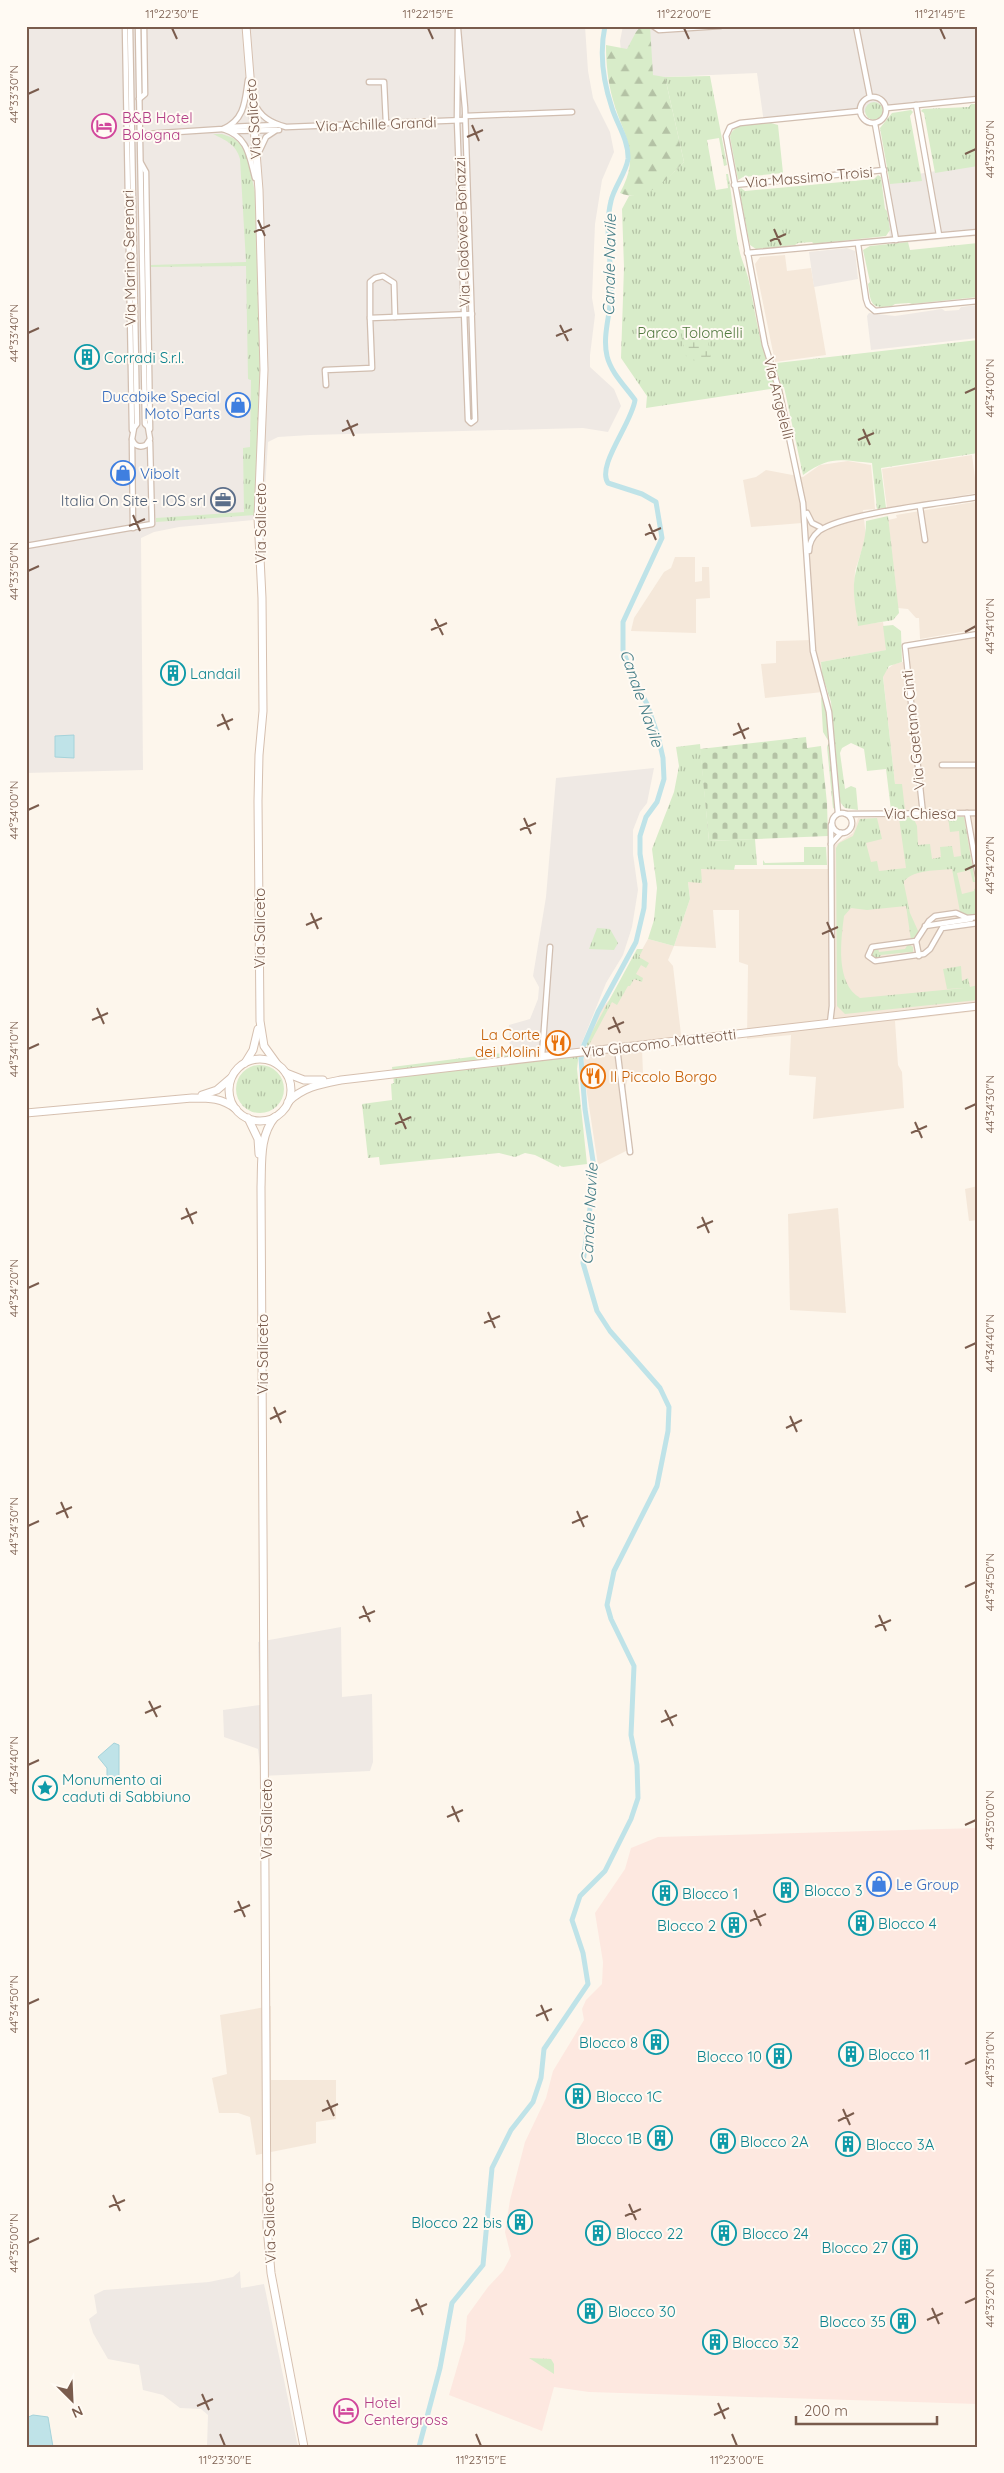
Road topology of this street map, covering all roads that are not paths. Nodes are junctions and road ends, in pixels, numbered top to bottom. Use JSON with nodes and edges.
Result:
{"nodes":[{"id":1,"x":125,"y":26,"type":"edge"},
{"id":2,"x":130,"y":26,"type":"edge"},
{"id":3,"x":246,"y":26,"type":"edge"},
{"id":4,"x":653,"y":26,"type":"edge"},
{"id":5,"x":720,"y":26,"type":"edge"},
{"id":6,"x":856,"y":26,"type":"edge"},
{"id":7,"x":141,"y":27,"type":"edge"},
{"id":8,"x":458,"y":27,"type":"edge"},
{"id":9,"x":128,"y":66,"type":"junction"},
{"id":10,"x":249,"y":66,"type":"junction"},
{"id":11,"x":369,"y":82,"type":"dead end"},
{"id":12,"x":252,"y":96,"type":"junction"},
{"id":13,"x":870,"y":97,"type":"junction"},
{"id":14,"x":978,"y":99,"type":"edge"},
{"id":15,"x":129,"y":102,"type":"junction"},
{"id":16,"x":916,"y":106,"type":"junction"},
{"id":17,"x":886,"y":108,"type":"junction"},
{"id":18,"x":860,"y":111,"type":"junction"},
{"id":19,"x":572,"y":112,"type":"dead end"},
{"id":20,"x":465,"y":118,"type":"junction"},
{"id":21,"x":457,"y":120,"type":"junction"},
{"id":22,"x":386,"y":123,"type":"junction"},
{"id":23,"x":875,"y":124,"type":"junction"},
{"id":24,"x":279,"y":128,"type":"junction"},
{"id":25,"x":229,"y":129,"type":"junction"},
{"id":26,"x":254,"y":129,"type":"junction"},
{"id":27,"x":132,"y":134,"type":"junction"},
{"id":28,"x":140,"y":134,"type":"junction"},
{"id":29,"x":126,"y":136,"type":"junction"},
{"id":30,"x":256,"y":158,"type":"junction"},
{"id":31,"x":140,"y":162,"type":"junction"},
{"id":32,"x":884,"y":170,"type":"junction"},
{"id":33,"x":734,"y":185,"type":"junction"},
{"id":34,"x":259,"y":190,"type":"junction"},
{"id":35,"x":978,"y":232,"type":"edge"},
{"id":36,"x":939,"y":236,"type":"junction"},
{"id":37,"x":896,"y":240,"type":"junction"},
{"id":38,"x":858,"y":244,"type":"junction"},
{"id":39,"x":747,"y":253,"type":"junction"},
{"id":40,"x":978,"y":302,"type":"edge"},
{"id":41,"x":472,"y":314,"type":"junction"},
{"id":42,"x":465,"y":315,"type":"junction"},
{"id":43,"x":395,"y":317,"type":"junction"},
{"id":44,"x":370,"y":318,"type":"junction"},
{"id":45,"x":326,"y":385,"type":"dead end"},
{"id":46,"x":137,"y":424,"type":"junction"},
{"id":47,"x":145,"y":424,"type":"junction"},
{"id":48,"x":132,"y":439,"type":"junction"},
{"id":49,"x":150,"y":439,"type":"junction"},
{"id":50,"x":801,"y":493,"type":"junction"},
{"id":51,"x":978,"y":497,"type":"edge"},
{"id":52,"x":920,"y":507,"type":"junction"},
{"id":53,"x":133,"y":528,"type":"junction"},
{"id":54,"x":822,"y":528,"type":"junction"},
{"id":55,"x":806,"y":529,"type":"junction"},
{"id":56,"x":926,"y":540,"type":"dead end"},
{"id":57,"x":26,"y":546,"type":"edge"},
{"id":58,"x":807,"y":582,"type":"junction"},
{"id":59,"x":978,"y":634,"type":"edge"},
{"id":60,"x":942,"y":765,"type":"dead end"},
{"id":61,"x":978,"y":765,"type":"edge"},
{"id":62,"x":843,"y":813,"type":"junction"},
{"id":63,"x":967,"y":813,"type":"junction"},
{"id":64,"x":978,"y":813,"type":"edge"},
{"id":65,"x":863,"y":814,"type":"junction"},
{"id":66,"x":923,"y":814,"type":"junction"},
{"id":67,"x":852,"y":821,"type":"junction"},
{"id":68,"x":831,"y":825,"type":"junction"},
{"id":69,"x":841,"y":833,"type":"junction"},
{"id":70,"x":831,"y":844,"type":"junction"},
{"id":71,"x":978,"y":876,"type":"edge"},
{"id":72,"x":978,"y":917,"type":"edge"},
{"id":73,"x":971,"y":919,"type":"junction"},
{"id":74,"x":978,"y":923,"type":"edge"},
{"id":75,"x":928,"y":926,"type":"junction"},
{"id":76,"x":938,"y":933,"type":"junction"},
{"id":77,"x":916,"y":941,"type":"junction"},
{"id":78,"x":550,"y":947,"type":"dead end"},
{"id":79,"x":920,"y":956,"type":"junction"},
{"id":80,"x":832,"y":1006,"type":"junction"},
{"id":81,"x":977,"y":1007,"type":"edge"},
{"id":82,"x":260,"y":1021,"type":"junction"},
{"id":83,"x":839,"y":1022,"type":"junction"},
{"id":84,"x":830,"y":1023,"type":"junction"},
{"id":85,"x":617,"y":1048,"type":"junction"},
{"id":86,"x":542,"y":1056,"type":"junction"},
{"id":87,"x":245,"y":1063,"type":"junction"},
{"id":88,"x":277,"y":1064,"type":"junction"},
{"id":89,"x":286,"y":1073,"type":"junction"},
{"id":90,"x":233,"y":1076,"type":"junction"},
{"id":91,"x":341,"y":1080,"type":"junction"},
{"id":92,"x":192,"y":1098,"type":"junction"},
{"id":93,"x":288,"y":1102,"type":"junction"},
{"id":94,"x":236,"y":1109,"type":"junction"},
{"id":95,"x":26,"y":1113,"type":"edge"},
{"id":96,"x":275,"y":1117,"type":"junction"},
{"id":97,"x":248,"y":1118,"type":"junction"},
{"id":98,"x":630,"y":1152,"type":"dead end"},
{"id":99,"x":261,"y":1187,"type":"junction"},
{"id":100,"x":304,"y":2447,"type":"edge"}],
"edges":[{"from":1,"to":9,"type":"street","name":"Via Marino Serenari"},
{"from":2,"to":9,"type":"street","name":"Via Marino Serenari"},
{"from":3,"to":10,"type":"main road","name":"Via Saliceto"},
{"from":4,"to":5,"type":"street"},
{"from":6,"to":13,"type":"street"},
{"from":7,"to":28,"type":"street","name":"Via Marino Serenari"},
{"from":8,"to":20,"type":"street","name":"Via Clodoveo Bonazzi"},
{"from":8,"to":21,"type":"street","name":"Via Clodoveo Bonazzi"},
{"from":9,"to":15,"type":"street","name":"Via Marino Serenari"},
{"from":10,"to":12,"type":"main road","name":"Via Saliceto"},
{"from":10,"to":25,"type":"street"},
{"from":11,"to":22,"type":"street"},
{"from":12,"to":24,"type":"street","name":"Via Achille Grandi"},
{"from":12,"to":26,"type":"main road","name":"Via Saliceto"},
{"from":13,"to":17,"type":"street"},
{"from":13,"to":18,"type":"street"},
{"from":14,"to":16,"type":"street"},
{"from":15,"to":27,"type":"street","name":"Via Marino Serenari"},
{"from":15,"to":29,"type":"street","name":"Via Marino Serenari"},
{"from":16,"to":17,"type":"street"},
{"from":16,"to":36,"type":"street"},
{"from":17,"to":23,"type":"street"},
{"from":18,"to":23,"type":"street"},
{"from":18,"to":33,"type":"street","name":"Via Angelelli"},
{"from":19,"to":20,"type":"street"},
{"from":20,"to":21,"type":"street","name":"Via Achille Grandi"},
{"from":20,"to":41,"type":"street","name":"Via Clodoveo Bonazzi"},
{"from":21,"to":22,"type":"street","name":"Via Achille Grandi"},
{"from":21,"to":42,"type":"street","name":"Via Clodoveo Bonazzi"},
{"from":22,"to":24,"type":"street","name":"Via Achille Grandi"},
{"from":23,"to":32,"type":"street"},
{"from":24,"to":26,"type":"street","name":"Via Achille Grandi"},
{"from":24,"to":30,"type":"street"},
{"from":25,"to":26,"type":"street"},
{"from":25,"to":28,"type":"street"},
{"from":25,"to":34,"type":"street"},
{"from":26,"to":30,"type":"main road","name":"Via Saliceto"},
{"from":27,"to":28,"type":"street"},
{"from":27,"to":29,"type":"street"},
{"from":27,"to":46,"type":"street","name":"Via Marino Serenari"},
{"from":28,"to":31,"type":"street","name":"Via Marino Serenari"},
{"from":29,"to":48,"type":"street","name":"Via Marino Serenari"},
{"from":30,"to":34,"type":"main road","name":"Via Saliceto"},
{"from":31,"to":47,"type":"street","name":"Via Marino Serenari"},
{"from":31,"to":49,"type":"street","name":"Via Marino Serenari"},
{"from":32,"to":33,"type":"street","name":"Via Massimo Troisi"},
{"from":32,"to":37,"type":"street"},
{"from":33,"to":39,"type":"street","name":"Via Angelelli"},
{"from":34,"to":82,"type":"main road","name":"Via Saliceto"},
{"from":35,"to":36,"type":"street"},
{"from":36,"to":37,"type":"street"},
{"from":37,"to":38,"type":"street"},
{"from":38,"to":39,"type":"street"},
{"from":38,"to":40,"type":"street"},
{"from":39,"to":50,"type":"street","name":"Via Angelelli"},
{"from":41,"to":42,"type":"street","name":"Via Clodoveo Bonazzi"},
{"from":41,"to":42,"type":"street","name":"Via Clodoveo Bonazzi"},
{"from":42,"to":43,"type":"street","name":"Via Clodoveo Bonazzi"},
{"from":43,"to":44,"type":"street","name":"Via Clodoveo Bonazzi"},
{"from":43,"to":44,"type":"street"},
{"from":44,"to":45,"type":"street"},
{"from":46,"to":47,"type":"street"},
{"from":46,"to":48,"type":"street","name":"Via Marino Serenari"},
{"from":47,"to":49,"type":"street","name":"Via Marino Serenari"},
{"from":48,"to":49,"type":"street"},
{"from":48,"to":53,"type":"street","name":"Via Marino Serenari"},
{"from":49,"to":53,"type":"street","name":"Via Marino Serenari"},
{"from":50,"to":54,"type":"street"},
{"from":50,"to":55,"type":"street","name":"Via Angelelli"},
{"from":51,"to":52,"type":"street"},
{"from":52,"to":54,"type":"street"},
{"from":52,"to":56,"type":"street"},
{"from":53,"to":57,"type":"street"},
{"from":54,"to":55,"type":"street"},
{"from":54,"to":58,"type":"street"},
{"from":55,"to":58,"type":"street","name":"Via Angelelli"},
{"from":58,"to":62,"type":"street","name":"Via Angelelli"},
{"from":59,"to":66,"type":"street","name":"Via Gaetano Cinti"},
{"from":60,"to":61,"type":"street"},
{"from":62,"to":65,"type":"street","name":"Via Chiesa"},
{"from":62,"to":67,"type":"street"},
{"from":62,"to":68,"type":"street"},
{"from":63,"to":64,"type":"street","name":"Via Chiesa"},
{"from":63,"to":66,"type":"street","name":"Via Chiesa"},
{"from":63,"to":71,"type":"street"},
{"from":65,"to":66,"type":"street","name":"Via Chiesa"},
{"from":65,"to":67,"type":"street","name":"Via Chiesa"},
{"from":67,"to":69,"type":"street"},
{"from":68,"to":69,"type":"street"},
{"from":68,"to":70,"type":"street"},
{"from":69,"to":70,"type":"street"},
{"from":70,"to":80,"type":"street"},
{"from":72,"to":73,"type":"street"},
{"from":73,"to":75,"type":"street"},
{"from":73,"to":75,"type":"street"},
{"from":74,"to":76,"type":"street"},
{"from":75,"to":76,"type":"street"},
{"from":75,"to":77,"type":"street"},
{"from":76,"to":79,"type":"street"},
{"from":77,"to":79,"type":"street"},
{"from":77,"to":79,"type":"street"},
{"from":78,"to":86,"type":"street"},
{"from":80,"to":83,"type":"street"},
{"from":80,"to":84,"type":"street"},
{"from":81,"to":83,"type":"main road","name":"Via Giacomo Matteotti"},
{"from":82,"to":87,"type":"main road","name":"Via Saliceto"},
{"from":82,"to":88,"type":"main road","name":"Via Saliceto"},
{"from":83,"to":84,"type":"main road","name":"Via Giacomo Matteotti"},
{"from":84,"to":85,"type":"main road","name":"Via Giacomo Matteotti"},
{"from":85,"to":86,"type":"main road","name":"Via Giacomo Matteotti"},
{"from":85,"to":98,"type":"street"},
{"from":86,"to":91,"type":"main road","name":"Via Giacomo Matteotti"},
{"from":87,"to":88,"type":"main road"},
{"from":87,"to":90,"type":"main road","name":"Via Saliceto"},
{"from":88,"to":89,"type":"main road","name":"Via Saliceto"},
{"from":89,"to":91,"type":"main road","name":"Via Giacomo Matteotti"},
{"from":89,"to":93,"type":"main road"},
{"from":90,"to":92,"type":"main road"},
{"from":90,"to":94,"type":"main road"},
{"from":91,"to":93,"type":"main road","name":"Via Giacomo Matteotti"},
{"from":92,"to":94,"type":"main road"},
{"from":92,"to":95,"type":"main road"},
{"from":93,"to":96,"type":"main road","name":"Via Saliceto"},
{"from":94,"to":97,"type":"main road","name":"Via Saliceto"},
{"from":96,"to":97,"type":"main road"},
{"from":96,"to":99,"type":"main road","name":"Via Saliceto"},
{"from":97,"to":99,"type":"main road","name":"Via Saliceto"},
{"from":99,"to":100,"type":"main road","name":"Via Saliceto"}]}
